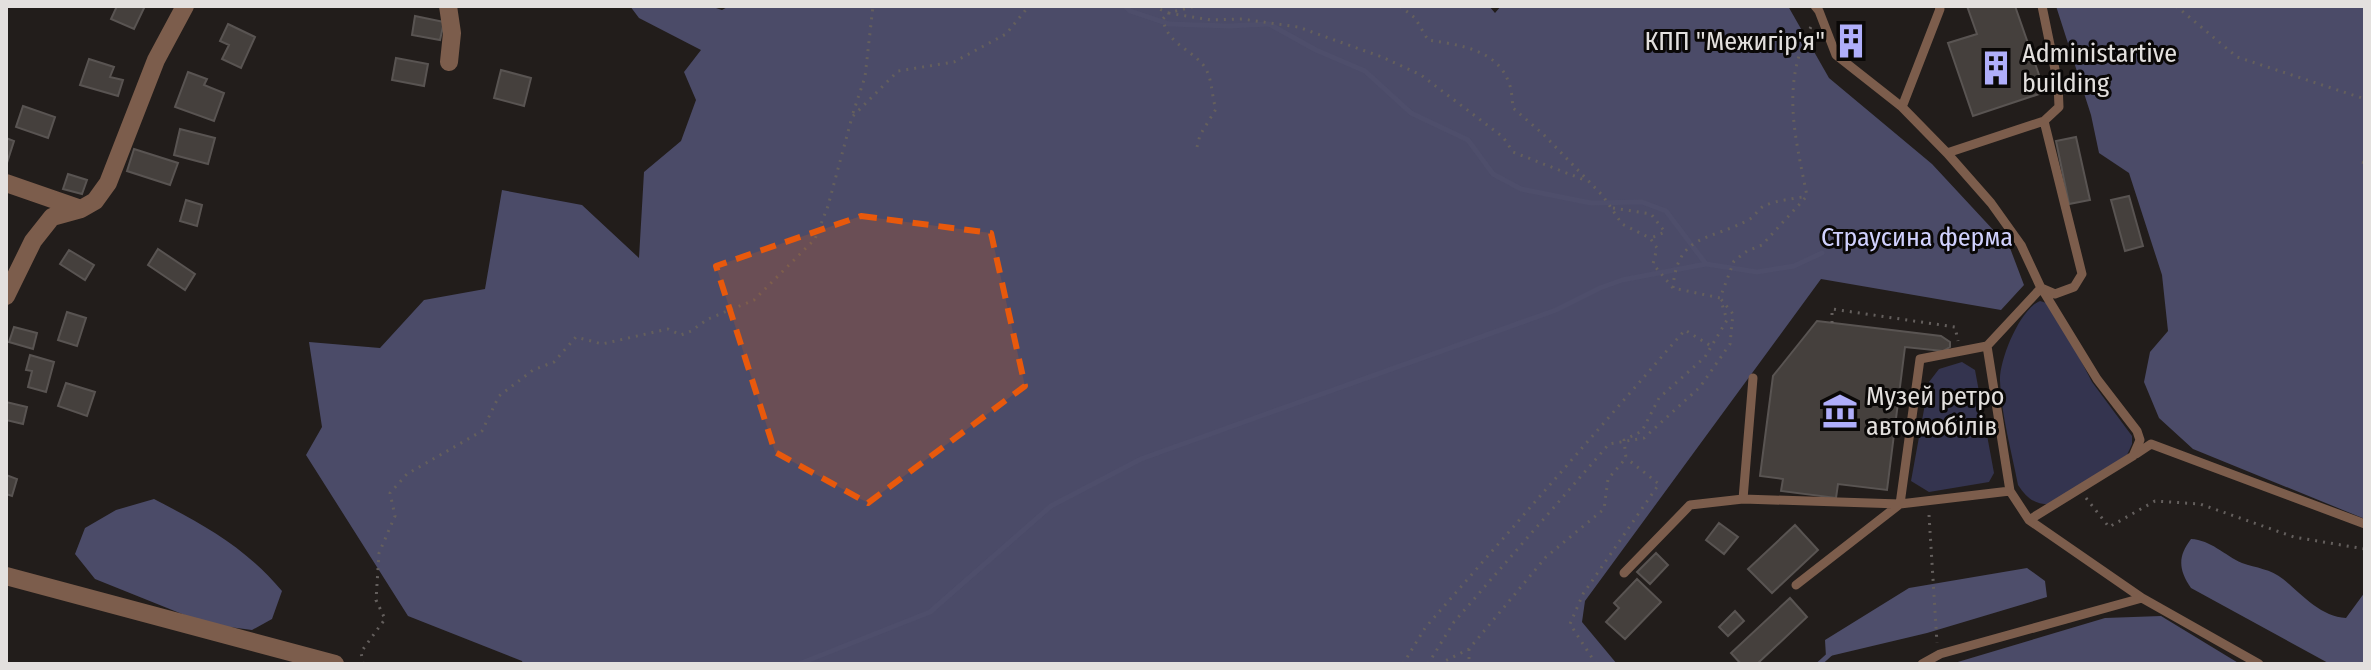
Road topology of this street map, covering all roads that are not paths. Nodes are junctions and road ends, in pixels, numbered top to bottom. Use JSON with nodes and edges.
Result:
{"nodes":[{"id":1,"x":185,"y":6,"type":"edge"},
{"id":2,"x":448,"y":6,"type":"edge"},
{"id":3,"x":1939,"y":6,"type":"edge"},
{"id":4,"x":2042,"y":6,"type":"edge"},
{"id":5,"x":1820,"y":8,"type":"edge"},
{"id":6,"x":449,"y":62,"type":"dead end"},
{"id":7,"x":1902,"y":107,"type":"junction"},
{"id":8,"x":2044,"y":121,"type":"junction"},
{"id":9,"x":1947,"y":153,"type":"junction"},
{"id":10,"x":6,"y":183,"type":"edge"},
{"id":11,"x":81,"y":209,"type":"junction"},
{"id":12,"x":2041,"y":288,"type":"junction"},
{"id":13,"x":6,"y":296,"type":"edge"},
{"id":14,"x":1987,"y":346,"type":"junction"},
{"id":15,"x":1753,"y":378,"type":"dead end"},
{"id":16,"x":2133,"y":456,"type":"junction"},
{"id":17,"x":2010,"y":491,"type":"junction"},
{"id":18,"x":1743,"y":499,"type":"junction"},
{"id":19,"x":1900,"y":504,"type":"junction"},
{"id":20,"x":2029,"y":520,"type":"junction"},
{"id":21,"x":2365,"y":524,"type":"edge"},
{"id":22,"x":1624,"y":573,"type":"dead end"},
{"id":23,"x":6,"y":576,"type":"edge"},
{"id":24,"x":1796,"y":585,"type":"dead end"},
{"id":25,"x":2142,"y":598,"type":"junction"},
{"id":26,"x":335,"y":664,"type":"edge"},
{"id":27,"x":1922,"y":664,"type":"edge"},
{"id":28,"x":2259,"y":664,"type":"edge"}],
"edges":[{"from":1,"to":11,"type":"street"},
{"from":2,"to":6,"type":"street"},
{"from":3,"to":7,"type":"lane"},
{"from":4,"to":8,"type":"lane"},
{"from":5,"to":7,"type":"lane"},
{"from":7,"to":9,"type":"lane"},
{"from":8,"to":9,"type":"lane"},
{"from":8,"to":12,"type":"lane"},
{"from":9,"to":12,"type":"lane"},
{"from":10,"to":11,"type":"street"},
{"from":11,"to":13,"type":"street"},
{"from":12,"to":14,"type":"lane"},
{"from":12,"to":16,"type":"lane"},
{"from":14,"to":17,"type":"lane"},
{"from":14,"to":19,"type":"lane"},
{"from":15,"to":18,"type":"lane"},
{"from":16,"to":20,"type":"lane"},
{"from":16,"to":21,"type":"lane"},
{"from":17,"to":19,"type":"lane"},
{"from":17,"to":20,"type":"lane"},
{"from":18,"to":19,"type":"lane"},
{"from":18,"to":22,"type":"lane"},
{"from":19,"to":24,"type":"lane"},
{"from":20,"to":25,"type":"lane"},
{"from":23,"to":26,"type":"street"},
{"from":25,"to":27,"type":"lane"},
{"from":25,"to":28,"type":"lane"}]}
